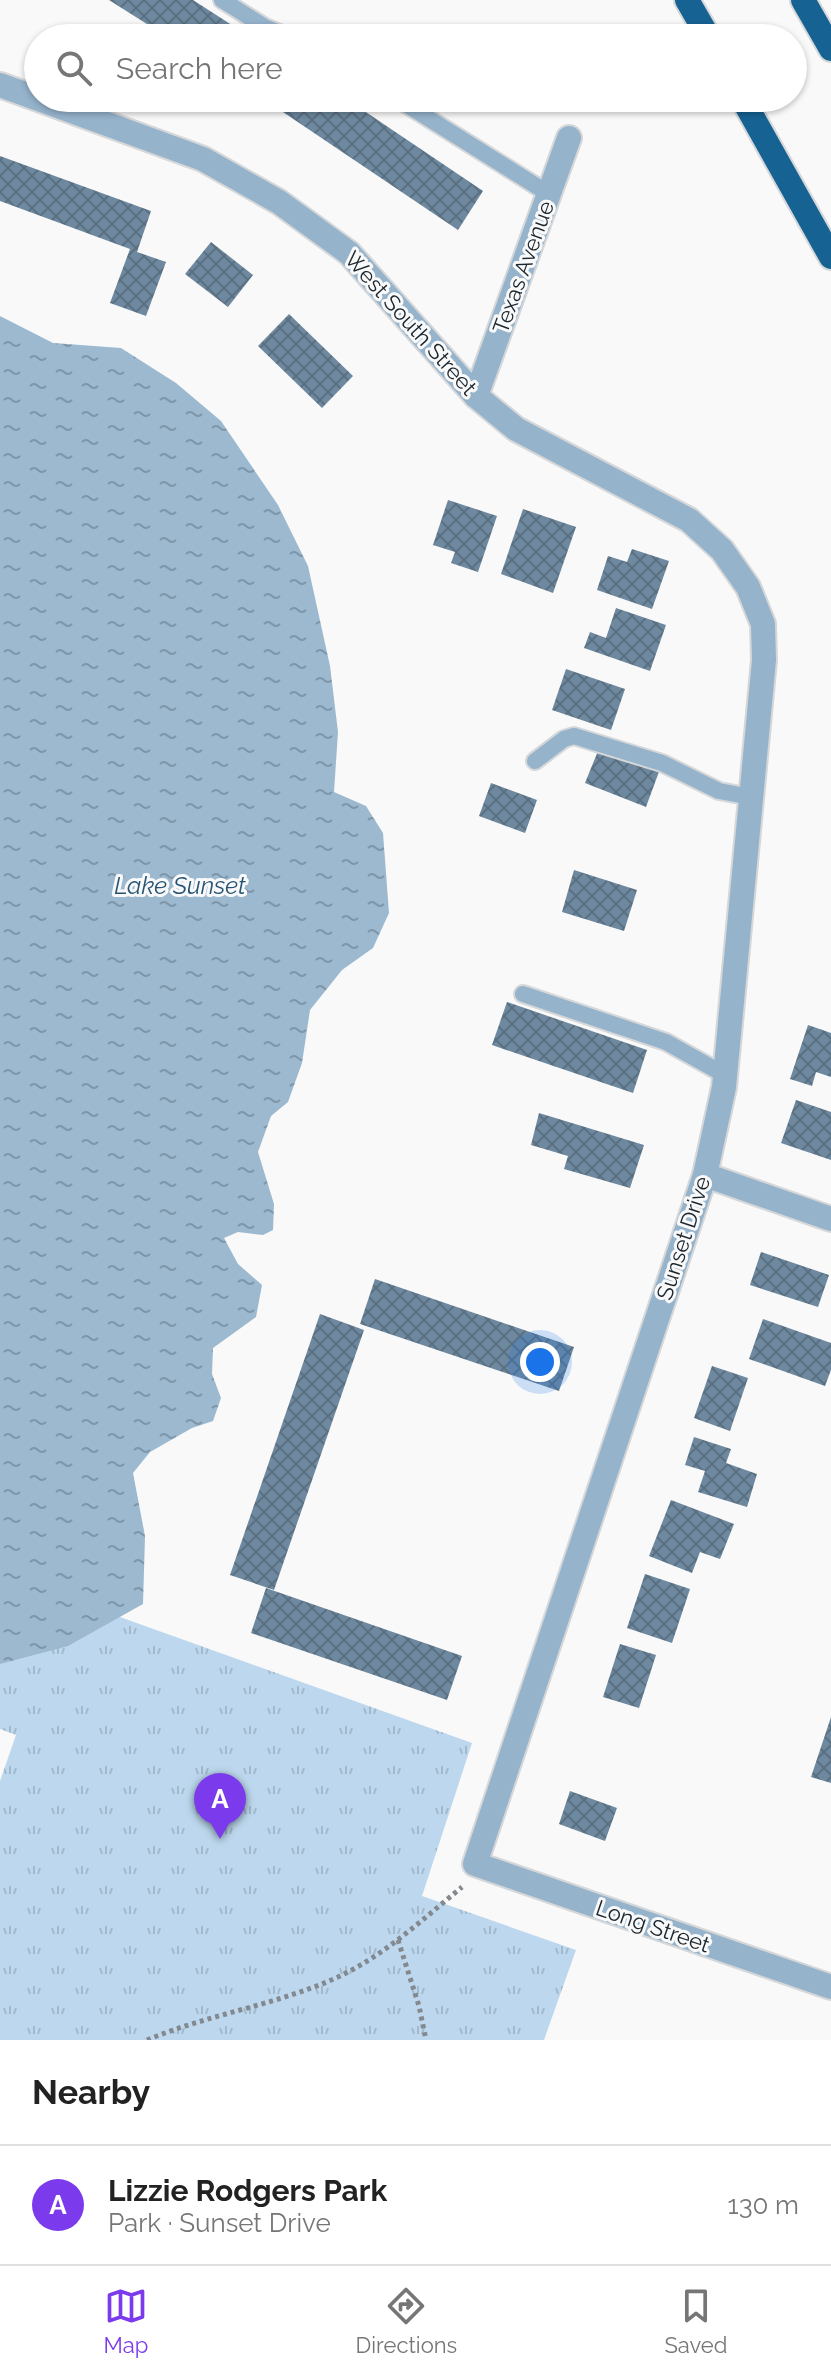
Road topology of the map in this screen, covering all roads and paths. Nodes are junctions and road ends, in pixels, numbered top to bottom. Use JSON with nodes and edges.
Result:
{"nodes":[{"id":1,"x":222,"y":0,"type":"edge"},
{"id":2,"x":687,"y":0,"type":"edge"},
{"id":3,"x":803,"y":0,"type":"edge"},
{"id":4,"x":260,"y":24,"type":"edge"},
{"id":5,"x":701,"y":24,"type":"edge"},
{"id":6,"x":831,"y":49,"type":"edge"},
{"id":7,"x":0,"y":85,"type":"edge"},
{"id":8,"x":24,"y":94,"type":"edge"},
{"id":9,"x":74,"y":112,"type":"edge"},
{"id":10,"x":418,"y":112,"type":"edge"},
{"id":11,"x":750,"y":112,"type":"edge"},
{"id":12,"x":569,"y":138,"type":"dead end"},
{"id":13,"x":549,"y":194,"type":"junction"},
{"id":14,"x":831,"y":257,"type":"edge"},
{"id":15,"x":476,"y":396,"type":"junction"},
{"id":16,"x":748,"y":587,"type":"joint"},
{"id":17,"x":535,"y":761,"type":"dead end"},
{"id":18,"x":751,"y":797,"type":"junction"},
{"id":19,"x":523,"y":994,"type":"dead end"},
{"id":20,"x":725,"y":1075,"type":"junction"},
{"id":21,"x":705,"y":1175,"type":"junction"},
{"id":22,"x":831,"y":1219,"type":"edge"},
{"id":23,"x":475,"y":1864,"type":"junction"},
{"id":24,"x":398,"y":1940,"type":"junction"},
{"id":25,"x":831,"y":1987,"type":"edge"},
{"id":26,"x":147,"y":2040,"type":"edge"},
{"id":27,"x":426,"y":2040,"type":"edge"}],
"edges":[{"from":1,"to":4,"type":"lane"},
{"from":2,"to":5,"type":"highway"},
{"from":3,"to":6,"type":"highway"},
{"from":7,"to":8,"type":"street","name":"West South Street"},
{"from":9,"to":15,"type":"street","name":"West South Street"},
{"from":10,"to":13,"type":"lane"},
{"from":11,"to":14,"type":"highway"},
{"from":12,"to":13,"type":"street","name":"Texas Avenue"},
{"from":13,"to":15,"type":"street","name":"Texas Avenue"},
{"from":15,"to":16,"type":"street","name":"West South Street"},
{"from":16,"to":18,"type":"street","name":"Sunset Drive"},
{"from":17,"to":18,"type":"lane"},
{"from":18,"to":20,"type":"street","name":"Sunset Drive"},
{"from":19,"to":20,"type":"lane"},
{"from":20,"to":21,"type":"street","name":"Sunset Drive"},
{"from":21,"to":22,"type":"street"},
{"from":21,"to":23,"type":"street","name":"Sunset Drive"},
{"from":23,"to":24,"type":"path"},
{"from":23,"to":25,"type":"street","name":"Long Street"},
{"from":24,"to":26,"type":"path"},
{"from":24,"to":27,"type":"path"}]}
